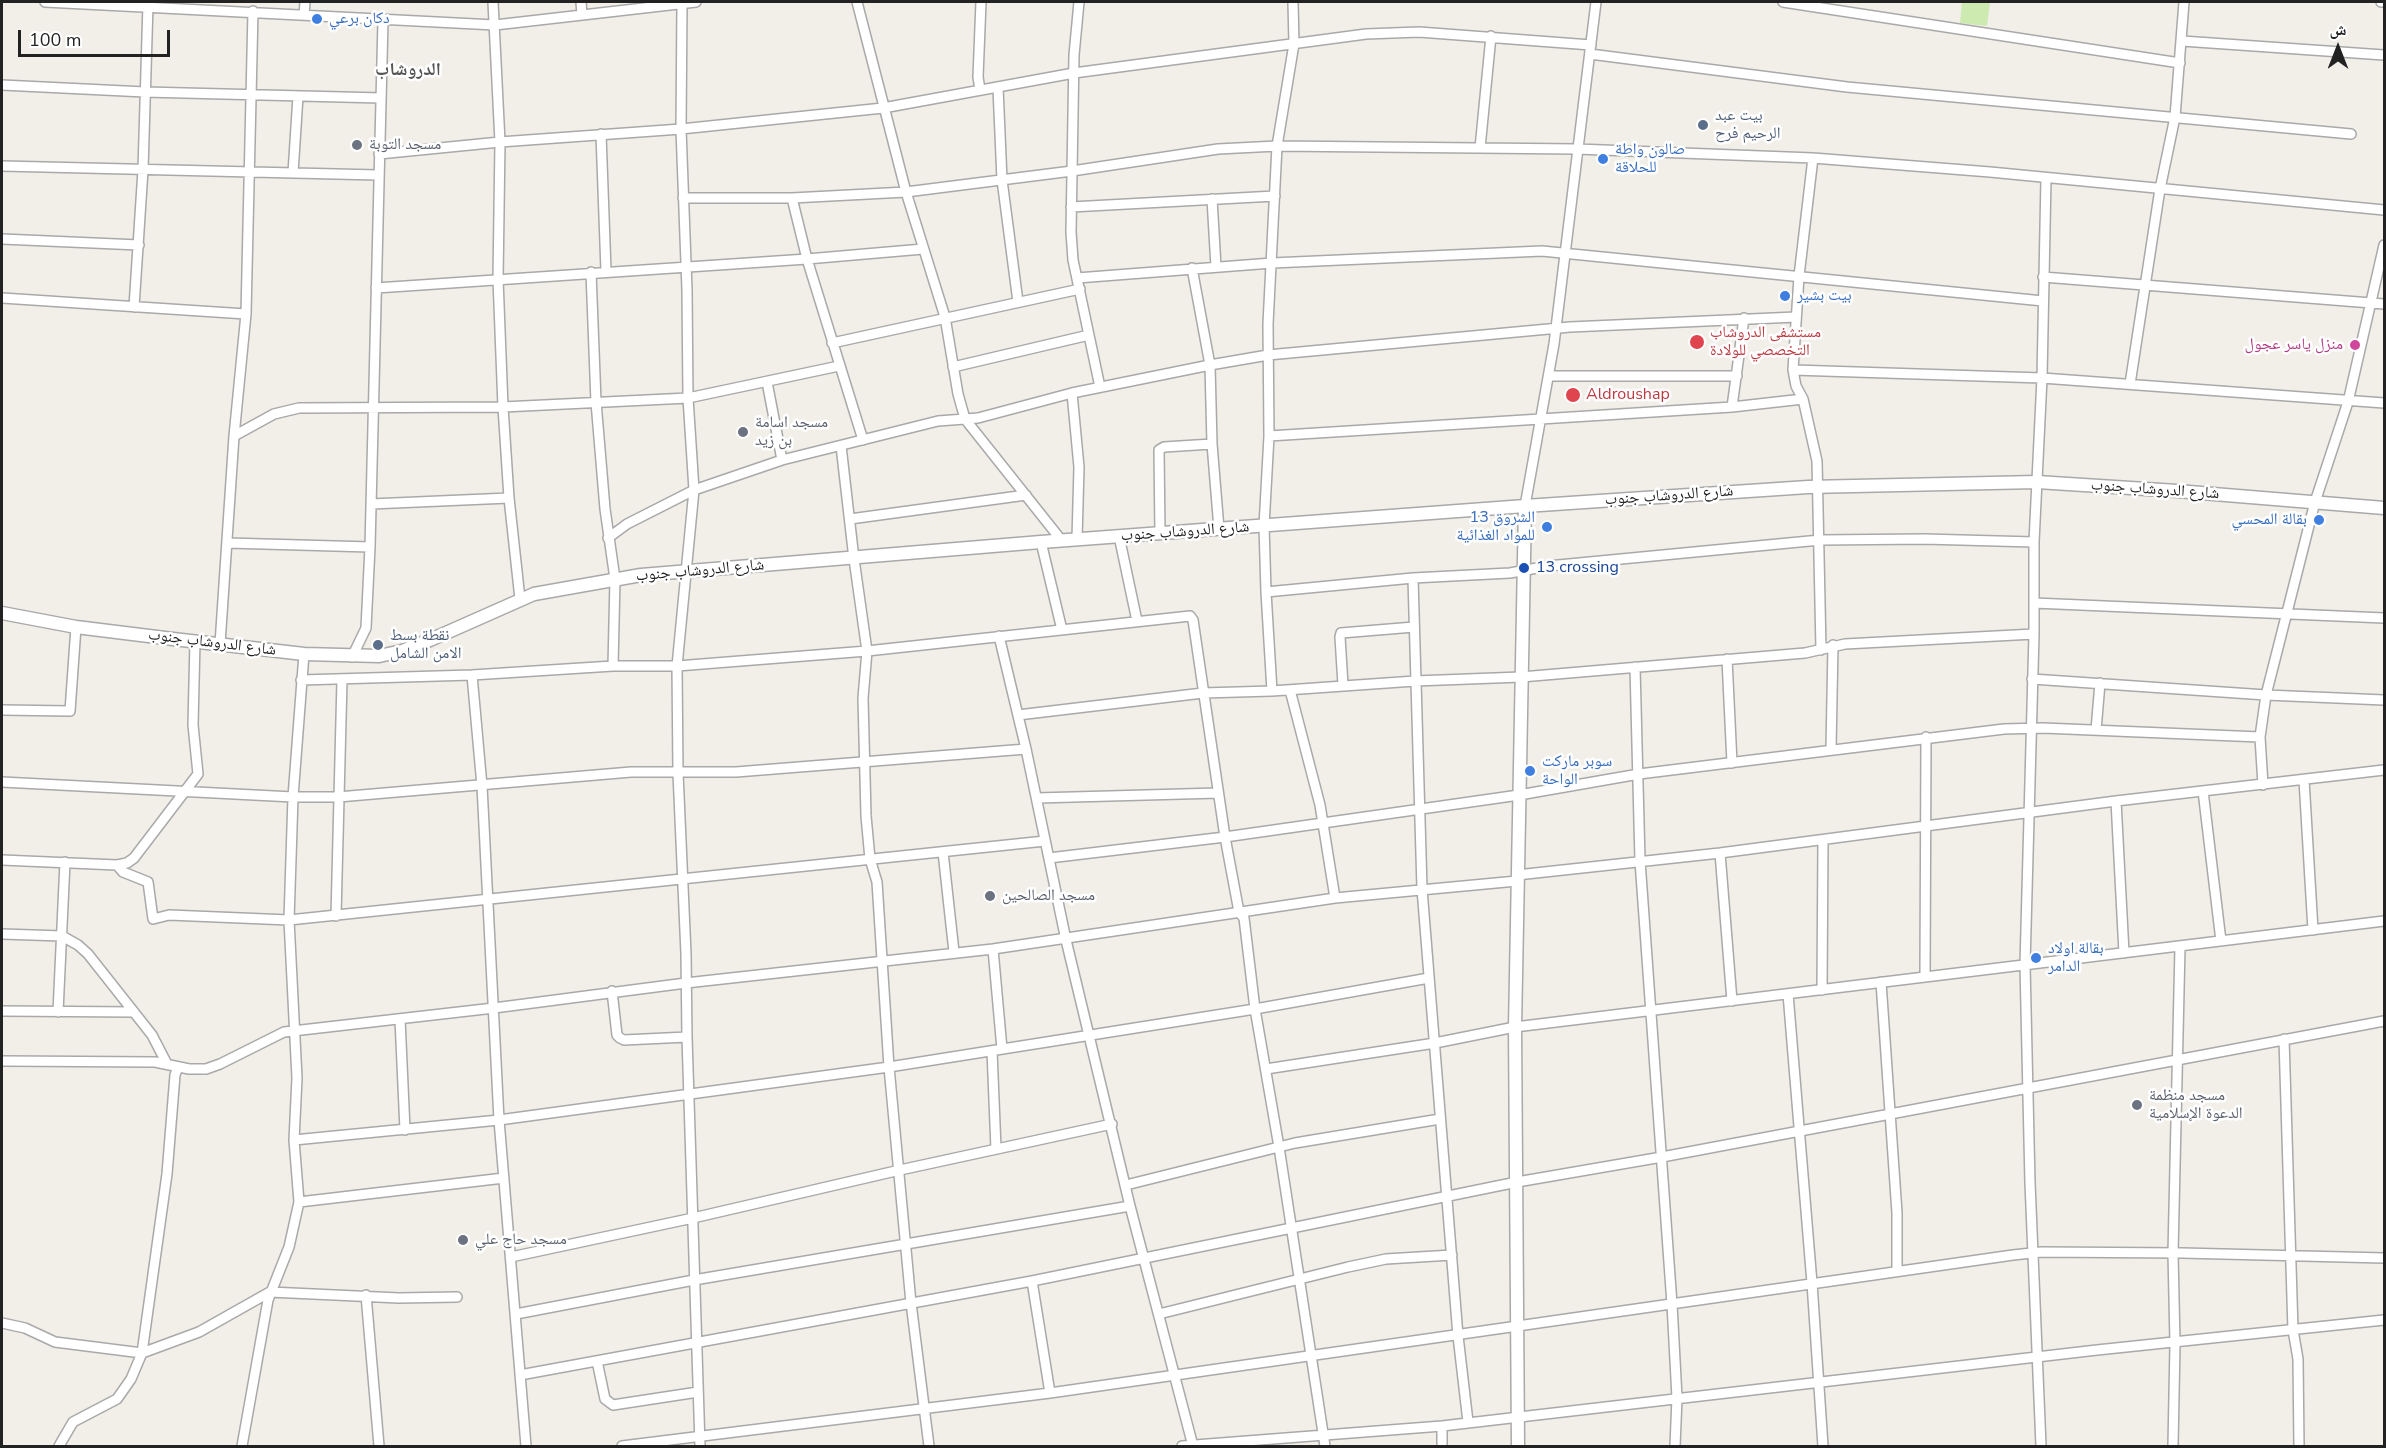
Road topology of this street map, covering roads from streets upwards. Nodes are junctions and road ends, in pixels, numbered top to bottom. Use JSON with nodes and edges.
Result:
{"nodes":[{"id":1,"x":45,"y":2,"type":"edge"},
{"id":2,"x":305,"y":2,"type":"edge"},
{"id":3,"x":494,"y":2,"type":"edge"},
{"id":4,"x":581,"y":2,"type":"edge"},
{"id":5,"x":682,"y":2,"type":"edge"},
{"id":6,"x":696,"y":2,"type":"edge"},
{"id":7,"x":857,"y":2,"type":"edge"},
{"id":8,"x":981,"y":2,"type":"edge"},
{"id":9,"x":1078,"y":2,"type":"edge"},
{"id":10,"x":1293,"y":2,"type":"edge"},
{"id":11,"x":1596,"y":2,"type":"edge"},
{"id":12,"x":1783,"y":2,"type":"edge"},
{"id":13,"x":2184,"y":2,"type":"edge"},
{"id":14,"x":148,"y":5,"type":"edge"},
{"id":15,"x":195,"y":5,"type":"edge"},
{"id":16,"x":1839,"y":5,"type":"edge"},
{"id":17,"x":253,"y":11,"type":"junction"},
{"id":18,"x":304,"y":15,"type":"junction"},
{"id":19,"x":582,"y":15,"type":"junction"},
{"id":20,"x":383,"y":20,"type":"junction"},
{"id":21,"x":495,"y":25,"type":"junction"},
{"id":22,"x":1491,"y":36,"type":"junction"},
{"id":23,"x":2182,"y":41,"type":"junction"},
{"id":24,"x":1294,"y":44,"type":"junction"},
{"id":25,"x":1590,"y":50,"type":"junction"},
{"id":26,"x":2385,"y":55,"type":"edge"},
{"id":27,"x":2180,"y":63,"type":"junction"},
{"id":28,"x":1074,"y":73,"type":"junction"},
{"id":29,"x":2,"y":85,"type":"edge"},
{"id":30,"x":998,"y":88,"type":"junction"},
{"id":31,"x":980,"y":90,"type":"junction"},
{"id":32,"x":144,"y":92,"type":"junction"},
{"id":33,"x":251,"y":95,"type":"junction"},
{"id":34,"x":298,"y":96,"type":"junction"},
{"id":35,"x":381,"y":98,"type":"junction"},
{"id":36,"x":883,"y":108,"type":"junction"},
{"id":37,"x":2175,"y":117,"type":"junction"},
{"id":38,"x":681,"y":129,"type":"junction"},
{"id":39,"x":601,"y":134,"type":"junction"},
{"id":40,"x":2351,"y":134,"type":"dead end"},
{"id":41,"x":500,"y":142,"type":"junction"},
{"id":42,"x":1277,"y":146,"type":"junction"},
{"id":43,"x":1480,"y":148,"type":"junction"},
{"id":44,"x":1577,"y":149,"type":"junction"},
{"id":45,"x":379,"y":154,"type":"junction"},
{"id":46,"x":1813,"y":158,"type":"junction"},
{"id":47,"x":2,"y":166,"type":"edge"},
{"id":48,"x":143,"y":170,"type":"junction"},
{"id":49,"x":250,"y":171,"type":"junction"},
{"id":50,"x":1072,"y":171,"type":"junction"},
{"id":51,"x":293,"y":173,"type":"junction"},
{"id":52,"x":378,"y":175,"type":"junction"},
{"id":53,"x":2046,"y":178,"type":"junction"},
{"id":54,"x":1002,"y":180,"type":"junction"},
{"id":55,"x":2160,"y":189,"type":"junction"},
{"id":56,"x":906,"y":192,"type":"junction"},
{"id":57,"x":1275,"y":196,"type":"junction"},
{"id":58,"x":683,"y":198,"type":"junction"},
{"id":59,"x":792,"y":198,"type":"junction"},
{"id":60,"x":1212,"y":199,"type":"junction"},
{"id":61,"x":1071,"y":207,"type":"junction"},
{"id":62,"x":2385,"y":210,"type":"edge"},
{"id":63,"x":2,"y":238,"type":"edge"},
{"id":64,"x":140,"y":245,"type":"junction"},
{"id":65,"x":2385,"y":245,"type":"edge"},
{"id":66,"x":922,"y":249,"type":"junction"},
{"id":67,"x":1565,"y":254,"type":"junction"},
{"id":68,"x":807,"y":259,"type":"junction"},
{"id":69,"x":1272,"y":263,"type":"junction"},
{"id":70,"x":686,"y":266,"type":"junction"},
{"id":71,"x":1216,"y":267,"type":"junction"},
{"id":72,"x":1192,"y":268,"type":"junction"},
{"id":73,"x":606,"y":271,"type":"junction"},
{"id":74,"x":591,"y":272,"type":"junction"},
{"id":75,"x":1800,"y":276,"type":"junction"},
{"id":76,"x":2043,"y":277,"type":"junction"},
{"id":77,"x":1077,"y":278,"type":"junction"},
{"id":78,"x":498,"y":279,"type":"junction"},
{"id":79,"x":2146,"y":285,"type":"junction"},
{"id":80,"x":376,"y":288,"type":"junction"},
{"id":81,"x":1080,"y":289,"type":"junction"},
{"id":82,"x":2,"y":298,"type":"edge"},
{"id":83,"x":2043,"y":301,"type":"junction"},
{"id":84,"x":1018,"y":302,"type":"junction"},
{"id":85,"x":2370,"y":303,"type":"junction"},
{"id":86,"x":2385,"y":304,"type":"edge"},
{"id":87,"x":134,"y":308,"type":"junction"},
{"id":88,"x":246,"y":314,"type":"junction"},
{"id":89,"x":945,"y":317,"type":"junction"},
{"id":90,"x":1796,"y":317,"type":"junction"},
{"id":91,"x":1744,"y":318,"type":"junction"},
{"id":92,"x":1556,"y":328,"type":"junction"},
{"id":93,"x":1089,"y":335,"type":"junction"},
{"id":94,"x":832,"y":343,"type":"junction"},
{"id":95,"x":1268,"y":355,"type":"junction"},
{"id":96,"x":1210,"y":365,"type":"junction"},
{"id":97,"x":839,"y":366,"type":"junction"},
{"id":98,"x":953,"y":367,"type":"junction"},
{"id":99,"x":1793,"y":370,"type":"junction"},
{"id":100,"x":1549,"y":376,"type":"junction"},
{"id":101,"x":1737,"y":376,"type":"junction"},
{"id":102,"x":2042,"y":378,"type":"junction"},
{"id":103,"x":767,"y":382,"type":"junction"},
{"id":104,"x":2130,"y":384,"type":"junction"},
{"id":105,"x":1100,"y":387,"type":"junction"},
{"id":106,"x":1072,"y":393,"type":"junction"},
{"id":107,"x":688,"y":398,"type":"junction"},
{"id":108,"x":1803,"y":399,"type":"junction"},
{"id":109,"x":596,"y":402,"type":"junction"},
{"id":110,"x":2349,"y":402,"type":"junction"},
{"id":111,"x":2385,"y":403,"type":"edge"},
{"id":112,"x":503,"y":406,"type":"junction"},
{"id":113,"x":1732,"y":407,"type":"junction"},
{"id":114,"x":372,"y":408,"type":"junction"},
{"id":115,"x":1542,"y":418,"type":"junction"},
{"id":116,"x":965,"y":419,"type":"junction"},
{"id":117,"x":234,"y":436,"type":"junction"},
{"id":118,"x":1269,"y":436,"type":"junction"},
{"id":119,"x":863,"y":440,"type":"junction"},
{"id":120,"x":1212,"y":444,"type":"junction"},
{"id":121,"x":841,"y":446,"type":"junction"},
{"id":122,"x":782,"y":460,"type":"junction"},
{"id":123,"x":2037,"y":482,"type":"junction"},
{"id":124,"x":1818,"y":486,"type":"junction"},
{"id":125,"x":694,"y":490,"type":"junction"},
{"id":126,"x":1026,"y":495,"type":"junction"},
{"id":127,"x":509,"y":498,"type":"junction"},
{"id":128,"x":2315,"y":502,"type":"junction"},
{"id":129,"x":371,"y":504,"type":"junction"},
{"id":130,"x":1525,"y":506,"type":"junction"},
{"id":131,"x":2385,"y":508,"type":"edge"},
{"id":132,"x":850,"y":519,"type":"junction"},
{"id":133,"x":1264,"y":526,"type":"junction"},
{"id":134,"x":1219,"y":530,"type":"junction"},
{"id":135,"x":1160,"y":534,"type":"junction"},
{"id":136,"x":1119,"y":536,"type":"junction"},
{"id":137,"x":608,"y":538,"type":"junction"},
{"id":138,"x":1077,"y":539,"type":"junction"},
{"id":139,"x":1820,"y":540,"type":"junction"},
{"id":140,"x":1062,"y":541,"type":"junction"},
{"id":141,"x":1041,"y":542,"type":"junction"},
{"id":142,"x":2034,"y":542,"type":"junction"},
{"id":143,"x":228,"y":543,"type":"junction"},
{"id":144,"x":370,"y":547,"type":"junction"},
{"id":145,"x":854,"y":559,"type":"junction"},
{"id":146,"x":687,"y":571,"type":"junction"},
{"id":147,"x":1524,"y":571,"type":"junction"},
{"id":148,"x":1413,"y":578,"type":"junction"},
{"id":149,"x":615,"y":579,"type":"junction"},
{"id":150,"x":1266,"y":592,"type":"junction"},
{"id":151,"x":520,"y":599,"type":"junction"},
{"id":152,"x":2034,"y":603,"type":"junction"},
{"id":153,"x":2,"y":613,"type":"edge"},
{"id":154,"x":2286,"y":613,"type":"junction"},
{"id":155,"x":2385,"y":618,"type":"edge"},
{"id":156,"x":1137,"y":621,"type":"junction"},
{"id":157,"x":76,"y":627,"type":"junction"},
{"id":158,"x":1414,"y":627,"type":"junction"},
{"id":159,"x":1062,"y":630,"type":"junction"},
{"id":160,"x":2034,"y":634,"type":"junction"},
{"id":161,"x":999,"y":636,"type":"junction"},
{"id":162,"x":195,"y":642,"type":"junction"},
{"id":163,"x":220,"y":644,"type":"junction"},
{"id":164,"x":1833,"y":645,"type":"junction"},
{"id":165,"x":1821,"y":650,"type":"junction"},
{"id":166,"x":867,"y":651,"type":"junction"},
{"id":167,"x":303,"y":654,"type":"junction"},
{"id":168,"x":352,"y":657,"type":"junction"},
{"id":169,"x":1728,"y":659,"type":"junction"},
{"id":170,"x":613,"y":666,"type":"junction"},
{"id":171,"x":677,"y":666,"type":"junction"},
{"id":172,"x":1635,"y":667,"type":"junction"},
{"id":173,"x":472,"y":675,"type":"junction"},
{"id":174,"x":1521,"y":677,"type":"junction"},
{"id":175,"x":2032,"y":679,"type":"junction"},
{"id":176,"x":301,"y":680,"type":"junction"},
{"id":177,"x":342,"y":680,"type":"junction"},
{"id":178,"x":1415,"y":681,"type":"junction"},
{"id":179,"x":2100,"y":683,"type":"junction"},
{"id":180,"x":1342,"y":685,"type":"junction"},
{"id":181,"x":1290,"y":690,"type":"junction"},
{"id":182,"x":1272,"y":691,"type":"junction"},
{"id":183,"x":1203,"y":693,"type":"junction"},
{"id":184,"x":2266,"y":695,"type":"junction"},
{"id":185,"x":2385,"y":700,"type":"edge"},
{"id":186,"x":2,"y":710,"type":"edge"},
{"id":187,"x":1018,"y":715,"type":"junction"},
{"id":188,"x":2030,"y":728,"type":"junction"},
{"id":189,"x":2096,"y":730,"type":"junction"},
{"id":190,"x":1926,"y":737,"type":"junction"},
{"id":191,"x":2260,"y":737,"type":"junction"},
{"id":192,"x":1026,"y":749,"type":"junction"},
{"id":193,"x":1831,"y":749,"type":"junction"},
{"id":194,"x":863,"y":761,"type":"junction"},
{"id":195,"x":1732,"y":763,"type":"junction"},
{"id":196,"x":2385,"y":770,"type":"edge"},
{"id":197,"x":678,"y":773,"type":"junction"},
{"id":198,"x":1639,"y":774,"type":"junction"},
{"id":199,"x":2304,"y":780,"type":"junction"},
{"id":200,"x":2,"y":782,"type":"edge"},
{"id":201,"x":2263,"y":785,"type":"junction"},
{"id":202,"x":482,"y":786,"type":"junction"},
{"id":203,"x":185,"y":791,"type":"junction"},
{"id":204,"x":2203,"y":791,"type":"junction"},
{"id":205,"x":1218,"y":793,"type":"junction"},
{"id":206,"x":1518,"y":795,"type":"junction"},
{"id":207,"x":293,"y":797,"type":"junction"},
{"id":208,"x":338,"y":797,"type":"junction"},
{"id":209,"x":1037,"y":798,"type":"junction"},
{"id":210,"x":2116,"y":801,"type":"junction"},
{"id":211,"x":1419,"y":808,"type":"junction"},
{"id":212,"x":2028,"y":813,"type":"junction"},
{"id":213,"x":1323,"y":821,"type":"junction"},
{"id":214,"x":1926,"y":827,"type":"junction"},
{"id":215,"x":1225,"y":837,"type":"junction"},
{"id":216,"x":1823,"y":840,"type":"junction"},
{"id":217,"x":1045,"y":841,"type":"junction"},
{"id":218,"x":944,"y":852,"type":"junction"},
{"id":219,"x":1720,"y":853,"type":"junction"},
{"id":220,"x":1049,"y":858,"type":"junction"},
{"id":221,"x":870,"y":859,"type":"junction"},
{"id":222,"x":2,"y":860,"type":"edge"},
{"id":223,"x":1640,"y":861,"type":"junction"},
{"id":224,"x":65,"y":862,"type":"junction"},
{"id":225,"x":117,"y":865,"type":"junction"},
{"id":226,"x":683,"y":877,"type":"junction"},
{"id":227,"x":1517,"y":878,"type":"junction"},
{"id":228,"x":1422,"y":889,"type":"junction"},
{"id":229,"x":1335,"y":898,"type":"junction"},
{"id":230,"x":489,"y":899,"type":"junction"},
{"id":231,"x":1239,"y":912,"type":"junction"},
{"id":232,"x":336,"y":916,"type":"junction"},
{"id":233,"x":289,"y":920,"type":"junction"},
{"id":234,"x":2385,"y":921,"type":"edge"},
{"id":235,"x":2313,"y":930,"type":"junction"},
{"id":236,"x":2,"y":934,"type":"edge"},
{"id":237,"x":62,"y":936,"type":"junction"},
{"id":238,"x":1066,"y":940,"type":"junction"},
{"id":239,"x":2221,"y":941,"type":"junction"},
{"id":240,"x":2180,"y":947,"type":"junction"},
{"id":241,"x":993,"y":949,"type":"junction"},
{"id":242,"x":954,"y":952,"type":"junction"},
{"id":243,"x":2124,"y":953,"type":"junction"},
{"id":244,"x":880,"y":961,"type":"junction"},
{"id":245,"x":2025,"y":965,"type":"junction"},
{"id":246,"x":1924,"y":977,"type":"junction"},
{"id":247,"x":1429,"y":978,"type":"junction"},
{"id":248,"x":1881,"y":982,"type":"junction"},
{"id":249,"x":686,"y":983,"type":"junction"},
{"id":250,"x":1822,"y":990,"type":"junction"},
{"id":251,"x":612,"y":991,"type":"junction"},
{"id":252,"x":1788,"y":994,"type":"junction"},
{"id":253,"x":1732,"y":1000,"type":"junction"},
{"id":254,"x":494,"y":1008,"type":"junction"},
{"id":255,"x":1255,"y":1009,"type":"junction"},
{"id":256,"x":2,"y":1011,"type":"edge"},
{"id":257,"x":1650,"y":1011,"type":"junction"},
{"id":258,"x":58,"y":1012,"type":"junction"},
{"id":259,"x":134,"y":1012,"type":"junction"},
{"id":260,"x":400,"y":1019,"type":"junction"},
{"id":261,"x":2385,"y":1021,"type":"edge"},
{"id":262,"x":1515,"y":1027,"type":"junction"},
{"id":263,"x":294,"y":1031,"type":"junction"},
{"id":264,"x":1089,"y":1035,"type":"junction"},
{"id":265,"x":687,"y":1037,"type":"junction"},
{"id":266,"x":2284,"y":1039,"type":"junction"},
{"id":267,"x":1435,"y":1043,"type":"junction"},
{"id":268,"x":997,"y":1050,"type":"junction"},
{"id":269,"x":2178,"y":1059,"type":"junction"},
{"id":270,"x":2,"y":1061,"type":"edge"},
{"id":271,"x":167,"y":1065,"type":"junction"},
{"id":272,"x":178,"y":1067,"type":"junction"},
{"id":273,"x":889,"y":1067,"type":"junction"},
{"id":274,"x":1266,"y":1069,"type":"junction"},
{"id":275,"x":2027,"y":1087,"type":"junction"},
{"id":276,"x":689,"y":1096,"type":"junction"},
{"id":277,"x":1890,"y":1113,"type":"junction"},
{"id":278,"x":1440,"y":1119,"type":"junction"},
{"id":279,"x":499,"y":1120,"type":"junction"},
{"id":280,"x":1112,"y":1124,"type":"junction"},
{"id":281,"x":405,"y":1130,"type":"junction"},
{"id":282,"x":1799,"y":1131,"type":"junction"},
{"id":283,"x":294,"y":1140,"type":"junction"},
{"id":284,"x":1279,"y":1147,"type":"junction"},
{"id":285,"x":996,"y":1149,"type":"junction"},
{"id":286,"x":1662,"y":1157,"type":"junction"},
{"id":287,"x":900,"y":1170,"type":"junction"},
{"id":288,"x":504,"y":1178,"type":"junction"},
{"id":289,"x":1516,"y":1182,"type":"junction"},
{"id":290,"x":1126,"y":1185,"type":"junction"},
{"id":291,"x":1447,"y":1197,"type":"junction"},
{"id":292,"x":299,"y":1202,"type":"junction"},
{"id":293,"x":1130,"y":1206,"type":"junction"},
{"id":294,"x":693,"y":1218,"type":"junction"},
{"id":295,"x":1291,"y":1228,"type":"junction"},
{"id":296,"x":906,"y":1244,"type":"junction"},
{"id":297,"x":2033,"y":1253,"type":"junction"},
{"id":298,"x":2173,"y":1253,"type":"junction"},
{"id":299,"x":1452,"y":1255,"type":"junction"},
{"id":300,"x":2291,"y":1256,"type":"junction"},
{"id":301,"x":511,"y":1257,"type":"junction"},
{"id":302,"x":1143,"y":1258,"type":"junction"},
{"id":303,"x":2385,"y":1258,"type":"edge"},
{"id":304,"x":1897,"y":1270,"type":"junction"},
{"id":305,"x":1299,"y":1278,"type":"junction"},
{"id":306,"x":693,"y":1280,"type":"junction"},
{"id":307,"x":1032,"y":1281,"type":"junction"},
{"id":308,"x":1812,"y":1283,"type":"junction"},
{"id":309,"x":270,"y":1292,"type":"junction"},
{"id":310,"x":366,"y":1295,"type":"junction"},
{"id":311,"x":457,"y":1297,"type":"dead end"},
{"id":312,"x":911,"y":1303,"type":"junction"},
{"id":313,"x":1672,"y":1304,"type":"junction"},
{"id":314,"x":516,"y":1314,"type":"junction"},
{"id":315,"x":1159,"y":1314,"type":"junction"},
{"id":316,"x":2385,"y":1320,"type":"edge"},
{"id":317,"x":2,"y":1323,"type":"edge"},
{"id":318,"x":1518,"y":1326,"type":"junction"},
{"id":319,"x":2293,"y":1330,"type":"junction"},
{"id":320,"x":1458,"y":1336,"type":"junction"},
{"id":321,"x":696,"y":1343,"type":"junction"},
{"id":322,"x":2175,"y":1344,"type":"junction"},
{"id":323,"x":142,"y":1353,"type":"junction"},
{"id":324,"x":1310,"y":1355,"type":"junction"},
{"id":325,"x":2038,"y":1358,"type":"junction"},
{"id":326,"x":597,"y":1361,"type":"junction"},
{"id":327,"x":1174,"y":1374,"type":"junction"},
{"id":328,"x":520,"y":1375,"type":"junction"},
{"id":329,"x":1818,"y":1382,"type":"junction"},
{"id":330,"x":698,"y":1392,"type":"junction"},
{"id":331,"x":1050,"y":1393,"type":"junction"},
{"id":332,"x":1677,"y":1398,"type":"junction"},
{"id":333,"x":926,"y":1410,"type":"junction"},
{"id":334,"x":1518,"y":1416,"type":"junction"},
{"id":335,"x":1468,"y":1422,"type":"junction"},
{"id":336,"x":1442,"y":1426,"type":"junction"},
{"id":337,"x":1323,"y":1435,"type":"junction"},
{"id":338,"x":699,"y":1441,"type":"edge"},
{"id":339,"x":59,"y":1446,"type":"edge"},
{"id":340,"x":242,"y":1446,"type":"edge"},
{"id":341,"x":379,"y":1446,"type":"edge"},
{"id":342,"x":526,"y":1446,"type":"edge"},
{"id":343,"x":622,"y":1446,"type":"edge"},
{"id":344,"x":929,"y":1446,"type":"edge"},
{"id":345,"x":1182,"y":1446,"type":"edge"},
{"id":346,"x":1193,"y":1446,"type":"edge"},
{"id":347,"x":1325,"y":1446,"type":"edge"},
{"id":348,"x":1442,"y":1446,"type":"edge"},
{"id":349,"x":1518,"y":1446,"type":"edge"},
{"id":350,"x":1675,"y":1446,"type":"edge"},
{"id":351,"x":1823,"y":1446,"type":"edge"},
{"id":352,"x":2042,"y":1446,"type":"edge"},
{"id":353,"x":2173,"y":1446,"type":"edge"},
{"id":354,"x":2299,"y":1446,"type":"edge"}],
"edges":[{"from":1,"to":14,"type":"street"},
{"from":2,"to":18,"type":"street"},
{"from":3,"to":21,"type":"street"},
{"from":4,"to":19,"type":"street"},
{"from":5,"to":6,"type":"street"},
{"from":5,"to":19,"type":"street"},
{"from":5,"to":38,"type":"street"},
{"from":7,"to":36,"type":"street"},
{"from":8,"to":31,"type":"street"},
{"from":9,"to":28,"type":"street"},
{"from":10,"to":24,"type":"street"},
{"from":11,"to":25,"type":"street"},
{"from":12,"to":16,"type":"street"},
{"from":13,"to":23,"type":"street"},
{"from":14,"to":15,"type":"street"},
{"from":14,"to":32,"type":"street"},
{"from":15,"to":17,"type":"street"},
{"from":16,"to":27,"type":"street"},
{"from":17,"to":18,"type":"street"},
{"from":17,"to":33,"type":"street"},
{"from":18,"to":20,"type":"street"},
{"from":19,"to":21,"type":"street"},
{"from":20,"to":21,"type":"street"},
{"from":20,"to":35,"type":"street"},
{"from":21,"to":41,"type":"street"},
{"from":22,"to":24,"type":"street"},
{"from":22,"to":25,"type":"street"},
{"from":22,"to":43,"type":"street"},
{"from":23,"to":26,"type":"street"},
{"from":23,"to":27,"type":"street"},
{"from":24,"to":28,"type":"street"},
{"from":24,"to":42,"type":"street"},
{"from":25,"to":37,"type":"street"},
{"from":25,"to":44,"type":"street"},
{"from":27,"to":37,"type":"street"},
{"from":28,"to":30,"type":"street"},
{"from":28,"to":50,"type":"street"},
{"from":29,"to":32,"type":"street"},
{"from":30,"to":31,"type":"street"},
{"from":30,"to":54,"type":"street"},
{"from":31,"to":36,"type":"street"},
{"from":32,"to":33,"type":"street"},
{"from":32,"to":48,"type":"street"},
{"from":33,"to":34,"type":"street"},
{"from":33,"to":49,"type":"street"},
{"from":34,"to":35,"type":"street"},
{"from":34,"to":51,"type":"street"},
{"from":35,"to":45,"type":"street"},
{"from":36,"to":38,"type":"street"},
{"from":36,"to":56,"type":"street"},
{"from":37,"to":40,"type":"street"},
{"from":37,"to":55,"type":"street"},
{"from":38,"to":39,"type":"street"},
{"from":38,"to":58,"type":"street"},
{"from":39,"to":41,"type":"street"},
{"from":39,"to":73,"type":"street"},
{"from":41,"to":45,"type":"street"},
{"from":41,"to":78,"type":"street"},
{"from":42,"to":43,"type":"street"},
{"from":42,"to":50,"type":"street"},
{"from":42,"to":57,"type":"street"},
{"from":43,"to":44,"type":"street"},
{"from":44,"to":46,"type":"street"},
{"from":44,"to":67,"type":"street"},
{"from":45,"to":52,"type":"street"},
{"from":46,"to":53,"type":"street"},
{"from":46,"to":75,"type":"street"},
{"from":47,"to":48,"type":"street"},
{"from":48,"to":49,"type":"street"},
{"from":48,"to":64,"type":"street"},
{"from":49,"to":51,"type":"street"},
{"from":49,"to":88,"type":"street"},
{"from":50,"to":54,"type":"street"},
{"from":50,"to":61,"type":"street"},
{"from":51,"to":52,"type":"street"},
{"from":52,"to":80,"type":"street"},
{"from":53,"to":55,"type":"street"},
{"from":53,"to":76,"type":"street"},
{"from":54,"to":56,"type":"street"},
{"from":54,"to":84,"type":"street"},
{"from":55,"to":62,"type":"street"},
{"from":55,"to":79,"type":"street"},
{"from":56,"to":59,"type":"street"},
{"from":56,"to":66,"type":"street"},
{"from":57,"to":60,"type":"street"},
{"from":57,"to":69,"type":"street"},
{"from":58,"to":59,"type":"street"},
{"from":58,"to":70,"type":"street"},
{"from":59,"to":68,"type":"street"},
{"from":60,"to":61,"type":"street"},
{"from":60,"to":71,"type":"street"},
{"from":61,"to":77,"type":"street"},
{"from":63,"to":64,"type":"street"},
{"from":64,"to":87,"type":"street"},
{"from":65,"to":85,"type":"street"},
{"from":66,"to":68,"type":"street"},
{"from":66,"to":89,"type":"street"},
{"from":67,"to":69,"type":"street"},
{"from":67,"to":75,"type":"street"},
{"from":67,"to":92,"type":"street"},
{"from":68,"to":70,"type":"street"},
{"from":68,"to":94,"type":"street"},
{"from":69,"to":71,"type":"street"},
{"from":69,"to":95,"type":"street"},
{"from":70,"to":73,"type":"street"},
{"from":70,"to":107,"type":"street"},
{"from":71,"to":72,"type":"street"},
{"from":72,"to":77,"type":"street"},
{"from":72,"to":96,"type":"street"},
{"from":73,"to":74,"type":"street"},
{"from":74,"to":78,"type":"street"},
{"from":74,"to":109,"type":"street"},
{"from":75,"to":83,"type":"street"},
{"from":75,"to":90,"type":"street"},
{"from":76,"to":79,"type":"street"},
{"from":76,"to":83,"type":"street"},
{"from":77,"to":81,"type":"street"},
{"from":78,"to":80,"type":"street"},
{"from":78,"to":112,"type":"street"},
{"from":79,"to":85,"type":"street"},
{"from":79,"to":104,"type":"street"},
{"from":80,"to":114,"type":"street"},
{"from":81,"to":84,"type":"street"},
{"from":81,"to":93,"type":"street"},
{"from":82,"to":87,"type":"street"},
{"from":83,"to":102,"type":"street"},
{"from":84,"to":89,"type":"street"},
{"from":85,"to":86,"type":"street"},
{"from":85,"to":110,"type":"street"},
{"from":87,"to":88,"type":"street"},
{"from":88,"to":117,"type":"street"},
{"from":89,"to":94,"type":"street"},
{"from":89,"to":98,"type":"street"},
{"from":90,"to":91,"type":"street"},
{"from":90,"to":99,"type":"street"},
{"from":91,"to":92,"type":"street"},
{"from":91,"to":101,"type":"street"},
{"from":92,"to":95,"type":"street"},
{"from":92,"to":100,"type":"street"},
{"from":93,"to":98,"type":"street"},
{"from":93,"to":105,"type":"street"},
{"from":94,"to":97,"type":"street"},
{"from":95,"to":96,"type":"street"},
{"from":95,"to":118,"type":"street"},
{"from":96,"to":105,"type":"street"},
{"from":96,"to":120,"type":"street"},
{"from":97,"to":103,"type":"street"},
{"from":97,"to":119,"type":"street"},
{"from":98,"to":116,"type":"street"},
{"from":99,"to":102,"type":"street"},
{"from":99,"to":108,"type":"street"},
{"from":100,"to":101,"type":"street"},
{"from":100,"to":115,"type":"street"},
{"from":101,"to":113,"type":"street"},
{"from":102,"to":104,"type":"street"},
{"from":102,"to":123,"type":"street"},
{"from":103,"to":107,"type":"street"},
{"from":103,"to":122,"type":"street"},
{"from":104,"to":110,"type":"street"},
{"from":105,"to":106,"type":"street"},
{"from":106,"to":116,"type":"street"},
{"from":106,"to":138,"type":"street"},
{"from":107,"to":109,"type":"street"},
{"from":107,"to":125,"type":"street"},
{"from":108,"to":113,"type":"street"},
{"from":108,"to":124,"type":"street"},
{"from":109,"to":112,"type":"street"},
{"from":109,"to":137,"type":"street"},
{"from":110,"to":111,"type":"street"},
{"from":110,"to":128,"type":"street"},
{"from":112,"to":114,"type":"street"},
{"from":112,"to":127,"type":"street"},
{"from":113,"to":115,"type":"street"},
{"from":114,"to":117,"type":"street"},
{"from":114,"to":129,"type":"street"},
{"from":115,"to":118,"type":"street"},
{"from":115,"to":130,"type":"street"},
{"from":116,"to":119,"type":"street"},
{"from":116,"to":126,"type":"street"},
{"from":117,"to":143,"type":"street"},
{"from":118,"to":133,"type":"street"},
{"from":119,"to":121,"type":"street"},
{"from":120,"to":134,"type":"street"},
{"from":120,"to":135,"type":"street"},
{"from":121,"to":122,"type":"street"},
{"from":121,"to":132,"type":"street"},
{"from":122,"to":125,"type":"street"},
{"from":123,"to":124,"type":"street","name":"شارع الدروشاب جنوب"},
{"from":123,"to":128,"type":"street","name":"شارع الدروشاب جنوب"},
{"from":123,"to":142,"type":"street"},
{"from":124,"to":130,"type":"street","name":"شارع الدروشاب جنوب"},
{"from":124,"to":139,"type":"street"},
{"from":125,"to":137,"type":"street"},
{"from":125,"to":146,"type":"street"},
{"from":126,"to":132,"type":"street"},
{"from":126,"to":140,"type":"street"},
{"from":127,"to":129,"type":"street"},
{"from":127,"to":151,"type":"street"},
{"from":128,"to":131,"type":"street","name":"شارع الدروشاب جنوب"},
{"from":128,"to":154,"type":"street"},
{"from":129,"to":144,"type":"street"},
{"from":130,"to":133,"type":"street","name":"شارع الدروشاب جنوب"},
{"from":130,"to":147,"type":"street"},
{"from":132,"to":145,"type":"street"},
{"from":133,"to":134,"type":"street","name":"شارع الدروشاب جنوب"},
{"from":133,"to":150,"type":"street"},
{"from":134,"to":135,"type":"street","name":"شارع الدروشاب جنوب"},
{"from":135,"to":136,"type":"street","name":"شارع الدروشاب جنوب"},
{"from":136,"to":138,"type":"street","name":"شارع الدروشاب جنوب"},
{"from":136,"to":156,"type":"street"},
{"from":137,"to":149,"type":"street"},
{"from":138,"to":140,"type":"street","name":"شارع الدروشاب جنوب"},
{"from":139,"to":142,"type":"street"},
{"from":139,"to":147,"type":"street"},
{"from":139,"to":165,"type":"street"},
{"from":140,"to":141,"type":"street","name":"شارع الدروشاب جنوب"},
{"from":141,"to":145,"type":"street","name":"شارع الدروشاب جنوب"},
{"from":141,"to":159,"type":"street"},
{"from":142,"to":152,"type":"street"},
{"from":143,"to":144,"type":"street"},
{"from":143,"to":163,"type":"street"},
{"from":144,"to":168,"type":"street"},
{"from":145,"to":146,"type":"street","name":"شارع الدروشاب جنوب"},
{"from":145,"to":166,"type":"street"},
{"from":146,"to":149,"type":"street","name":"شارع الدروشاب جنوب"},
{"from":146,"to":171,"type":"street"},
{"from":147,"to":148,"type":"street"},
{"from":147,"to":174,"type":"street"},
{"from":148,"to":150,"type":"street"},
{"from":148,"to":158,"type":"street"},
{"from":149,"to":151,"type":"street","name":"شارع الدروشاب جنوب"},
{"from":149,"to":170,"type":"street"},
{"from":150,"to":182,"type":"street"},
{"from":151,"to":168,"type":"street","name":"شارع الدروشاب جنوب"},
{"from":152,"to":154,"type":"street"},
{"from":152,"to":160,"type":"street"},
{"from":153,"to":157,"type":"street","name":"شارع الدروشاب جنوب"},
{"from":154,"to":155,"type":"street"},
{"from":154,"to":184,"type":"street"},
{"from":156,"to":159,"type":"street"},
{"from":156,"to":183,"type":"street"},
{"from":157,"to":162,"type":"street","name":"شارع الدروشاب جنوب"},
{"from":157,"to":186,"type":"street"},
{"from":158,"to":178,"type":"street"},
{"from":158,"to":180,"type":"street"},
{"from":159,"to":161,"type":"street"},
{"from":160,"to":164,"type":"street"},
{"from":160,"to":175,"type":"street"},
{"from":161,"to":166,"type":"street"},
{"from":161,"to":187,"type":"street"},
{"from":162,"to":163,"type":"street","name":"شارع الدروشاب جنوب"},
{"from":162,"to":203,"type":"street"},
{"from":163,"to":167,"type":"street","name":"شارع الدروشاب جنوب"},
{"from":164,"to":165,"type":"street"},
{"from":164,"to":193,"type":"street"},
{"from":165,"to":169,"type":"street"},
{"from":166,"to":171,"type":"street"},
{"from":166,"to":194,"type":"street"},
{"from":167,"to":168,"type":"street","name":"شارع الدروشاب جنوب"},
{"from":167,"to":176,"type":"street"},
{"from":169,"to":172,"type":"street"},
{"from":169,"to":195,"type":"street"},
{"from":170,"to":171,"type":"street"},
{"from":170,"to":173,"type":"street"},
{"from":171,"to":197,"type":"street"},
{"from":172,"to":174,"type":"street"},
{"from":172,"to":198,"type":"street"},
{"from":173,"to":177,"type":"street"},
{"from":173,"to":202,"type":"street"},
{"from":174,"to":178,"type":"street"},
{"from":174,"to":206,"type":"street"},
{"from":175,"to":179,"type":"street"},
{"from":175,"to":188,"type":"street"},
{"from":176,"to":177,"type":"street"},
{"from":176,"to":207,"type":"street"},
{"from":177,"to":208,"type":"street"},
{"from":178,"to":180,"type":"street"},
{"from":178,"to":211,"type":"street"},
{"from":179,"to":184,"type":"street"},
{"from":179,"to":189,"type":"street"},
{"from":180,"to":181,"type":"street"},
{"from":181,"to":182,"type":"street"},
{"from":181,"to":213,"type":"street"},
{"from":182,"to":183,"type":"street"},
{"from":183,"to":187,"type":"street"},
{"from":183,"to":205,"type":"street"},
{"from":184,"to":185,"type":"street"},
{"from":184,"to":191,"type":"street"},
{"from":187,"to":192,"type":"street"},
{"from":188,"to":189,"type":"street"},
{"from":188,"to":190,"type":"street"},
{"from":188,"to":212,"type":"street"},
{"from":189,"to":191,"type":"street"},
{"from":190,"to":193,"type":"street"},
{"from":190,"to":214,"type":"street"},
{"from":191,"to":201,"type":"street"},
{"from":192,"to":194,"type":"street"},
{"from":192,"to":209,"type":"street"},
{"from":193,"to":195,"type":"street"},
{"from":194,"to":197,"type":"street"},
{"from":194,"to":221,"type":"street"},
{"from":195,"to":198,"type":"street"},
{"from":196,"to":199,"type":"street"},
{"from":197,"to":202,"type":"street"},
{"from":197,"to":226,"type":"street"},
{"from":198,"to":206,"type":"street"},
{"from":198,"to":223,"type":"street"},
{"from":199,"to":201,"type":"street"},
{"from":199,"to":235,"type":"street"},
{"from":200,"to":203,"type":"street"},
{"from":201,"to":204,"type":"street"},
{"from":202,"to":208,"type":"street"},
{"from":202,"to":230,"type":"street"},
{"from":203,"to":207,"type":"street"},
{"from":203,"to":225,"type":"street"},
{"from":204,"to":210,"type":"street"},
{"from":204,"to":239,"type":"street"},
{"from":205,"to":209,"type":"street"},
{"from":205,"to":215,"type":"street"},
{"from":206,"to":211,"type":"street"},
{"from":206,"to":227,"type":"street"},
{"from":207,"to":208,"type":"street"},
{"from":207,"to":233,"type":"street"},
{"from":208,"to":232,"type":"street"},
{"from":209,"to":217,"type":"street"},
{"from":210,"to":212,"type":"street"},
{"from":210,"to":243,"type":"street"},
{"from":211,"to":213,"type":"street"},
{"from":211,"to":228,"type":"street"},
{"from":212,"to":214,"type":"street"},
{"from":212,"to":245,"type":"street"},
{"from":213,"to":215,"type":"street"},
{"from":213,"to":229,"type":"street"},
{"from":214,"to":216,"type":"street"},
{"from":214,"to":246,"type":"street"},
{"from":215,"to":220,"type":"street"},
{"from":215,"to":231,"type":"street"},
{"from":216,"to":219,"type":"street"},
{"from":216,"to":250,"type":"street"},
{"from":217,"to":218,"type":"street"},
{"from":217,"to":220,"type":"street"},
{"from":218,"to":221,"type":"street"},
{"from":218,"to":242,"type":"street"},
{"from":219,"to":223,"type":"street"},
{"from":219,"to":253,"type":"street"},
{"from":220,"to":238,"type":"street"},
{"from":221,"to":226,"type":"street"},
{"from":221,"to":244,"type":"street"},
{"from":222,"to":224,"type":"street"},
{"from":223,"to":227,"type":"street"},
{"from":223,"to":257,"type":"street"},
{"from":224,"to":225,"type":"street"},
{"from":224,"to":237,"type":"street"},
{"from":225,"to":233,"type":"street"},
{"from":226,"to":230,"type":"street"},
{"from":226,"to":249,"type":"street"},
{"from":227,"to":228,"type":"street"},
{"from":227,"to":262,"type":"street"},
{"from":228,"to":229,"type":"street"},
{"from":228,"to":247,"type":"street"},
{"from":229,"to":231,"type":"street"},
{"from":230,"to":232,"type":"street"},
{"from":230,"to":254,"type":"street"},
{"from":231,"to":238,"type":"street"},
{"from":231,"to":255,"type":"street"},
{"from":232,"to":233,"type":"street"},
{"from":233,"to":263,"type":"street"},
{"from":234,"to":235,"type":"street"},
{"from":235,"to":239,"type":"street"},
{"from":236,"to":237,"type":"street"},
{"from":237,"to":258,"type":"street"},
{"from":237,"to":259,"type":"street"},
{"from":238,"to":241,"type":"street"},
{"from":238,"to":264,"type":"street"},
{"from":239,"to":240,"type":"street"},
{"from":240,"to":243,"type":"street"},
{"from":240,"to":269,"type":"street"},
{"from":241,"to":242,"type":"street"},
{"from":241,"to":268,"type":"street"},
{"from":242,"to":244,"type":"street"},
{"from":243,"to":245,"type":"street"},
{"from":244,"to":249,"type":"street"},
{"from":244,"to":273,"type":"street"},
{"from":245,"to":246,"type":"street"},
{"from":245,"to":275,"type":"street"},
{"from":246,"to":248,"type":"street"},
{"from":247,"to":255,"type":"street"},
{"from":247,"to":267,"type":"street"},
{"from":248,"to":250,"type":"street"},
{"from":248,"to":277,"type":"street"},
{"from":249,"to":251,"type":"street"},
{"from":249,"to":265,"type":"street"},
{"from":250,"to":252,"type":"street"},
{"from":251,"to":254,"type":"street"},
{"from":251,"to":265,"type":"street"},
{"from":252,"to":253,"type":"street"},
{"from":252,"to":282,"type":"street"},
{"from":253,"to":257,"type":"street"},
{"from":254,"to":260,"type":"street"},
{"from":254,"to":279,"type":"street"},
{"from":255,"to":264,"type":"street"},
{"from":255,"to":274,"type":"street"},
{"from":256,"to":258,"type":"street"},
{"from":257,"to":262,"type":"street"},
{"from":257,"to":286,"type":"street"},
{"from":258,"to":259,"type":"street"},
{"from":259,"to":271,"type":"street"},
{"from":260,"to":263,"type":"street"},
{"from":260,"to":281,"type":"street"},
{"from":261,"to":266,"type":"street"},
{"from":262,"to":267,"type":"street"},
{"from":262,"to":289,"type":"street"},
{"from":263,"to":272,"type":"street"},
{"from":263,"to":283,"type":"street"},
{"from":264,"to":268,"type":"street"},
{"from":264,"to":280,"type":"street"},
{"from":265,"to":276,"type":"street"},
{"from":266,"to":269,"type":"street"},
{"from":266,"to":300,"type":"street"},
{"from":267,"to":274,"type":"street"},
{"from":267,"to":278,"type":"street"},
{"from":268,"to":273,"type":"street"},
{"from":268,"to":285,"type":"street"},
{"from":269,"to":275,"type":"street"},
{"from":269,"to":298,"type":"street"},
{"from":270,"to":271,"type":"street"},
{"from":271,"to":272,"type":"street"},
{"from":272,"to":323,"type":"street"},
{"from":273,"to":276,"type":"street"},
{"from":273,"to":287,"type":"street"},
{"from":274,"to":284,"type":"street"},
{"from":275,"to":277,"type":"street"},
{"from":275,"to":297,"type":"street"},
{"from":276,"to":279,"type":"street"},
{"from":276,"to":294,"type":"street"},
{"from":277,"to":282,"type":"street"},
{"from":277,"to":304,"type":"street"},
{"from":278,"to":284,"type":"street"},
{"from":278,"to":291,"type":"street"},
{"from":279,"to":281,"type":"street"},
{"from":279,"to":288,"type":"street"},
{"from":280,"to":285,"type":"street"},
{"from":280,"to":290,"type":"street"},
{"from":281,"to":283,"type":"street"},
{"from":282,"to":286,"type":"street"},
{"from":282,"to":308,"type":"street"},
{"from":283,"to":292,"type":"street"},
{"from":284,"to":290,"type":"street"},
{"from":284,"to":295,"type":"street"},
{"from":285,"to":287,"type":"street"},
{"from":286,"to":289,"type":"street"},
{"from":286,"to":313,"type":"street"},
{"from":287,"to":294,"type":"street"},
{"from":287,"to":296,"type":"street"},
{"from":288,"to":292,"type":"street"},
{"from":288,"to":301,"type":"street"},
{"from":289,"to":291,"type":"street"},
{"from":289,"to":318,"type":"street"},
{"from":290,"to":293,"type":"street"},
{"from":291,"to":295,"type":"street"},
{"from":291,"to":299,"type":"street"},
{"from":292,"to":309,"type":"street"},
{"from":293,"to":296,"type":"street"},
{"from":293,"to":302,"type":"street"},
{"from":294,"to":301,"type":"street"},
{"from":294,"to":306,"type":"street"},
{"from":295,"to":302,"type":"street"},
{"from":295,"to":305,"type":"street"},
{"from":296,"to":306,"type":"street"},
{"from":296,"to":312,"type":"street"},
{"from":297,"to":298,"type":"street"},
{"from":297,"to":304,"type":"street"},
{"from":297,"to":325,"type":"street"},
{"from":298,"to":300,"type":"street"},
{"from":298,"to":322,"type":"street"},
{"from":299,"to":305,"type":"street"},
{"from":299,"to":320,"type":"street"},
{"from":300,"to":303,"type":"street"},
{"from":300,"to":319,"type":"street"},
{"from":301,"to":314,"type":"street"},
{"from":302,"to":307,"type":"street"},
{"from":302,"to":315,"type":"street"},
{"from":304,"to":308,"type":"street"},
{"from":305,"to":315,"type":"street"},
{"from":305,"to":324,"type":"street"},
{"from":306,"to":314,"type":"street"},
{"from":306,"to":321,"type":"street"},
{"from":307,"to":312,"type":"street"},
{"from":307,"to":331,"type":"street"},
{"from":308,"to":313,"type":"street"},
{"from":308,"to":329,"type":"street"},
{"from":309,"to":310,"type":"street"},
{"from":309,"to":323,"type":"street"},
{"from":309,"to":340,"type":"street"},
{"from":310,"to":311,"type":"street"},
{"from":310,"to":341,"type":"street"},
{"from":312,"to":321,"type":"street"},
{"from":312,"to":333,"type":"street"},
{"from":313,"to":318,"type":"street"},
{"from":313,"to":332,"type":"street"},
{"from":314,"to":328,"type":"street"},
{"from":315,"to":327,"type":"street"},
{"from":316,"to":319,"type":"street"},
{"from":317,"to":323,"type":"street"},
{"from":318,"to":320,"type":"street"},
{"from":318,"to":334,"type":"street"},
{"from":319,"to":322,"type":"street"},
{"from":319,"to":354,"type":"street"},
{"from":320,"to":324,"type":"street"},
{"from":320,"to":335,"type":"street"},
{"from":321,"to":326,"type":"street"},
{"from":321,"to":330,"type":"street"},
{"from":322,"to":325,"type":"street"},
{"from":322,"to":353,"type":"street"},
{"from":323,"to":339,"type":"street"},
{"from":324,"to":327,"type":"street"},
{"from":324,"to":337,"type":"street"},
{"from":325,"to":329,"type":"street"},
{"from":325,"to":352,"type":"street"},
{"from":326,"to":328,"type":"street"},
{"from":326,"to":330,"type":"street"},
{"from":327,"to":331,"type":"street"},
{"from":327,"to":346,"type":"street"},
{"from":328,"to":342,"type":"street"},
{"from":329,"to":332,"type":"street"},
{"from":329,"to":351,"type":"street"},
{"from":330,"to":338,"type":"street"},
{"from":331,"to":333,"type":"street"},
{"from":332,"to":334,"type":"street"},
{"from":332,"to":350,"type":"street"},
{"from":333,"to":338,"type":"street"},
{"from":333,"to":344,"type":"street"},
{"from":334,"to":335,"type":"street"},
{"from":334,"to":349,"type":"street"},
{"from":335,"to":336,"type":"street"},
{"from":336,"to":337,"type":"street"},
{"from":336,"to":348,"type":"street"},
{"from":337,"to":346,"type":"street"},
{"from":337,"to":347,"type":"street"},
{"from":338,"to":343,"type":"street"},
{"from":345,"to":346,"type":"street"}]}
